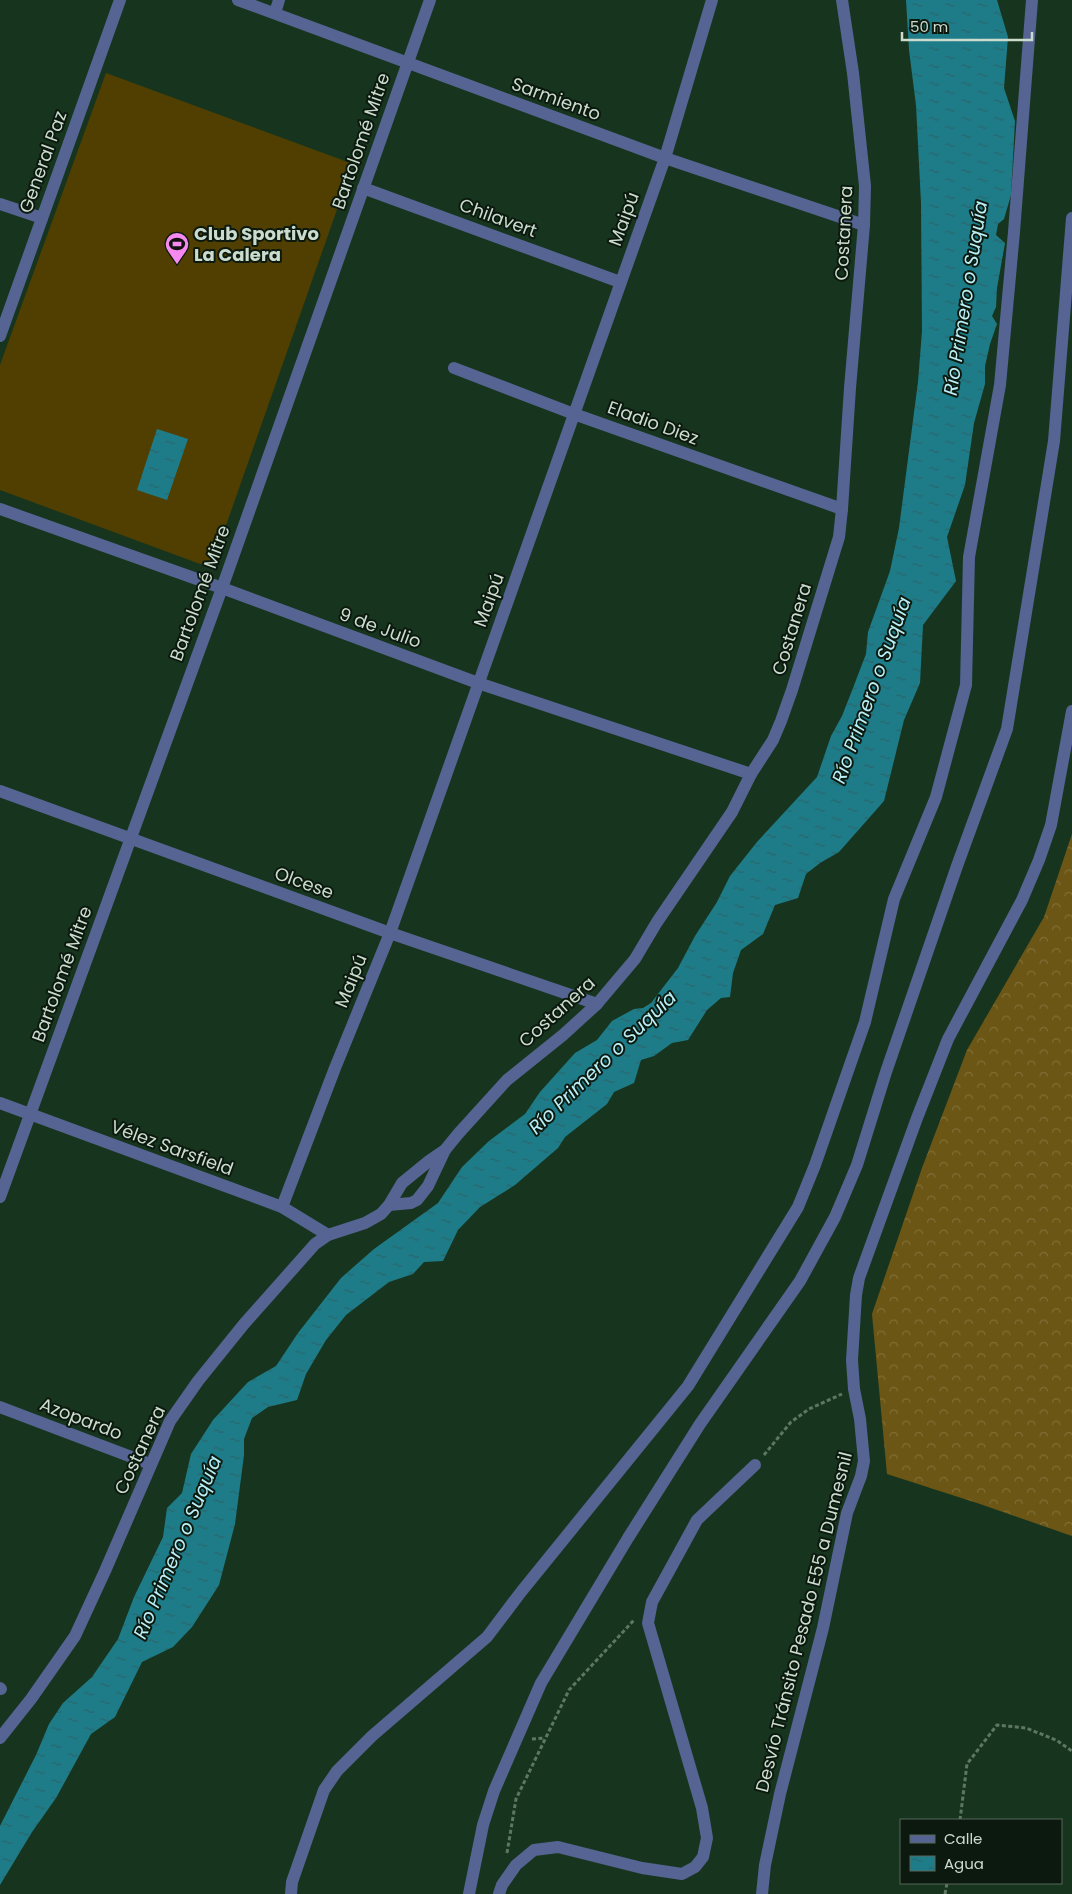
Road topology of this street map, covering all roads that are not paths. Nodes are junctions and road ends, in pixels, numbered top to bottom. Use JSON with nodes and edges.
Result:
{"nodes":[{"id":1,"x":120,"y":0,"type":"edge"},
{"id":2,"x":238,"y":0,"type":"edge"},
{"id":3,"x":279,"y":0,"type":"edge"},
{"id":4,"x":430,"y":0,"type":"edge"},
{"id":5,"x":712,"y":0,"type":"edge"},
{"id":6,"x":842,"y":0,"type":"edge"},
{"id":7,"x":1032,"y":0,"type":"edge"},
{"id":8,"x":274,"y":13,"type":"junction"},
{"id":9,"x":407,"y":63,"type":"junction"},
{"id":10,"x":665,"y":158,"type":"junction"},
{"id":11,"x":363,"y":188,"type":"junction"},
{"id":12,"x":0,"y":204,"type":"edge"},
{"id":13,"x":42,"y":218,"type":"junction"},
{"id":14,"x":1072,"y":218,"type":"edge"},
{"id":15,"x":864,"y":225,"type":"junction"},
{"id":16,"x":620,"y":282,"type":"junction"},
{"id":17,"x":0,"y":336,"type":"edge"},
{"id":18,"x":454,"y":368,"type":"dead end"},
{"id":19,"x":574,"y":414,"type":"junction"},
{"id":20,"x":0,"y":509,"type":"edge"},
{"id":21,"x":842,"y":509,"type":"junction"},
{"id":22,"x":222,"y":588,"type":"junction"},
{"id":23,"x":478,"y":683,"type":"junction"},
{"id":24,"x":1072,"y":710,"type":"edge"},
{"id":25,"x":751,"y":774,"type":"junction"},
{"id":26,"x":0,"y":791,"type":"edge"},
{"id":27,"x":130,"y":838,"type":"junction"},
{"id":28,"x":390,"y":933,"type":"junction"},
{"id":29,"x":596,"y":1004,"type":"junction"},
{"id":30,"x":0,"y":1103,"type":"edge"},
{"id":31,"x":31,"y":1114,"type":"junction"},
{"id":32,"x":445,"y":1150,"type":"junction"},
{"id":33,"x":0,"y":1197,"type":"edge"},
{"id":34,"x":389,"y":1205,"type":"junction"},
{"id":35,"x":282,"y":1207,"type":"junction"},
{"id":36,"x":328,"y":1235,"type":"junction"},
{"id":37,"x":0,"y":1407,"type":"edge"},
{"id":38,"x":150,"y":1464,"type":"junction"},
{"id":39,"x":755,"y":1464,"type":"road end"},
{"id":40,"x":0,"y":1738,"type":"edge"},
{"id":41,"x":291,"y":1894,"type":"edge"},
{"id":42,"x":469,"y":1894,"type":"edge"},
{"id":43,"x":498,"y":1894,"type":"edge"},
{"id":44,"x":762,"y":1894,"type":"edge"}],
"edges":[{"from":1,"to":13,"type":"street","name":"General Paz"},
{"from":2,"to":8,"type":"street","name":"Sarmiento"},
{"from":3,"to":8,"type":"street"},
{"from":4,"to":9,"type":"street","name":"Bartolomé Mitre"},
{"from":5,"to":10,"type":"street","name":"Maipú"},
{"from":6,"to":15,"type":"street","name":"Costanera"},
{"from":7,"to":41,"type":"street"},
{"from":8,"to":9,"type":"street","name":"Sarmiento"},
{"from":9,"to":10,"type":"street","name":"Sarmiento"},
{"from":9,"to":11,"type":"street","name":"Bartolomé Mitre"},
{"from":10,"to":15,"type":"street","name":"Sarmiento"},
{"from":10,"to":16,"type":"street","name":"Maipú"},
{"from":11,"to":16,"type":"street","name":"Chilavert"},
{"from":11,"to":22,"type":"street","name":"Bartolomé Mitre"},
{"from":12,"to":13,"type":"street"},
{"from":13,"to":17,"type":"street","name":"General Paz"},
{"from":14,"to":42,"type":"street"},
{"from":15,"to":21,"type":"street","name":"Costanera"},
{"from":16,"to":19,"type":"street","name":"Maipú"},
{"from":18,"to":19,"type":"street","name":"Eladio Diez"},
{"from":19,"to":21,"type":"street","name":"Eladio Diez"},
{"from":19,"to":23,"type":"street","name":"Maipú"},
{"from":20,"to":22,"type":"street","name":"9 de Julio"},
{"from":21,"to":25,"type":"street","name":"Costanera"},
{"from":22,"to":23,"type":"street","name":"9 de Julio"},
{"from":22,"to":27,"type":"street","name":"Bartolomé Mitre"},
{"from":23,"to":25,"type":"street","name":"9 de Julio"},
{"from":23,"to":28,"type":"street","name":"Maipú"},
{"from":24,"to":44,"type":"street","name":"Desvío Tránsito Pesado E55 a Dumesnil"},
{"from":25,"to":29,"type":"street","name":"Costanera"},
{"from":26,"to":27,"type":"street","name":"Olcese"},
{"from":27,"to":28,"type":"street","name":"Olcese"},
{"from":27,"to":31,"type":"street","name":"Bartolomé Mitre"},
{"from":28,"to":29,"type":"street","name":"Olcese"},
{"from":28,"to":35,"type":"street","name":"Maipú"},
{"from":29,"to":32,"type":"street","name":"Costanera"},
{"from":30,"to":31,"type":"street","name":"Vélez Sarsfield"},
{"from":31,"to":33,"type":"street","name":"Bartolomé Mitre"},
{"from":31,"to":35,"type":"street","name":"Vélez Sarsfield"},
{"from":32,"to":34,"type":"street","name":"Costanera"},
{"from":32,"to":34,"type":"street","name":"Costanera"},
{"from":34,"to":36,"type":"street","name":"Costanera"},
{"from":35,"to":36,"type":"street","name":"Vélez Sarsfield"},
{"from":36,"to":38,"type":"street","name":"Costanera"},
{"from":37,"to":38,"type":"street","name":"Azopardo"},
{"from":38,"to":40,"type":"street","name":"Costanera"},
{"from":39,"to":43,"type":"street"}]}
